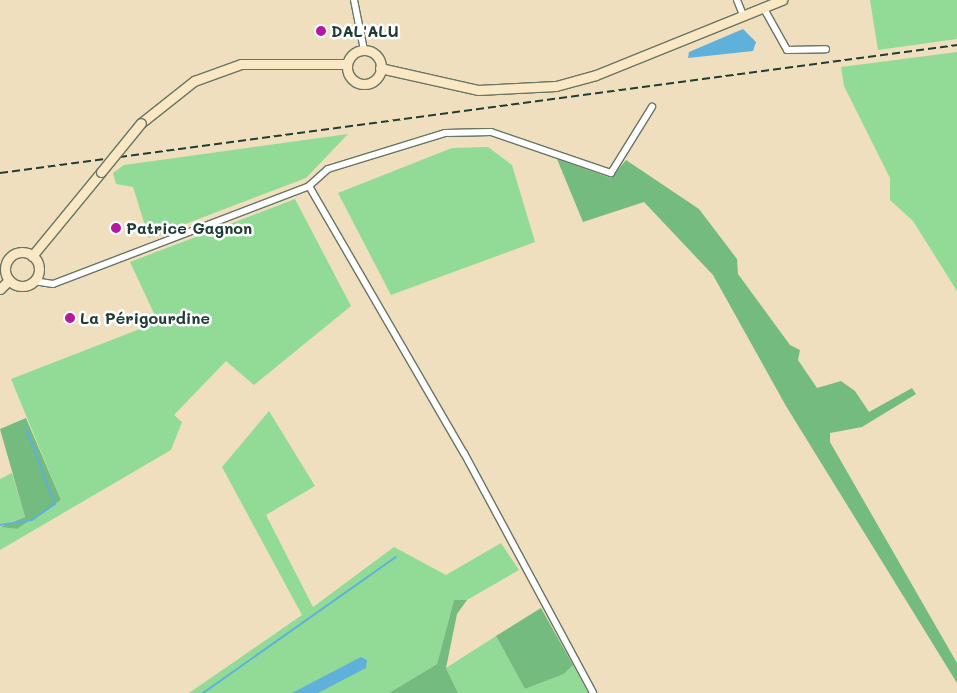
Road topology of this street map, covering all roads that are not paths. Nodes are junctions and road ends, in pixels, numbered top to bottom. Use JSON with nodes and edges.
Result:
{"nodes":[{"id":1,"x":354,"y":0,"type":"edge"},
{"id":2,"x":737,"y":0,"type":"edge"},
{"id":3,"x":782,"y":0,"type":"edge"},
{"id":4,"x":763,"y":7,"type":"junction"},
{"id":5,"x":743,"y":15,"type":"junction"},
{"id":6,"x":364,"y":50,"type":"junction"},
{"id":7,"x":826,"y":50,"type":"dead end"},
{"id":8,"x":347,"y":64,"type":"junction"},
{"id":9,"x":380,"y":68,"type":"junction"},
{"id":10,"x":652,"y":107,"type":"dead end"},
{"id":11,"x":309,"y":186,"type":"junction"},
{"id":12,"x":32,"y":256,"type":"junction"},
{"id":13,"x":10,"y":280,"type":"junction"},
{"id":14,"x":34,"y":281,"type":"junction"},
{"id":15,"x":0,"y":289,"type":"edge"},
{"id":16,"x":593,"y":693,"type":"edge"}],
"edges":[{"from":1,"to":6,"type":"street"},
{"from":2,"to":5,"type":"street"},
{"from":3,"to":4,"type":"main road"},
{"from":4,"to":5,"type":"main road"},
{"from":4,"to":7,"type":"street"},
{"from":5,"to":9,"type":"main road"},
{"from":6,"to":8,"type":"main road"},
{"from":6,"to":9,"type":"main road"},
{"from":8,"to":9,"type":"main road"},
{"from":8,"to":12,"type":"main road","bridge":true},
{"from":10,"to":11,"type":"street"},
{"from":11,"to":14,"type":"street"},
{"from":11,"to":16,"type":"street"},
{"from":12,"to":13,"type":"main road"},
{"from":12,"to":14,"type":"main road"},
{"from":13,"to":14,"type":"main road"},
{"from":13,"to":15,"type":"main road"}]}
